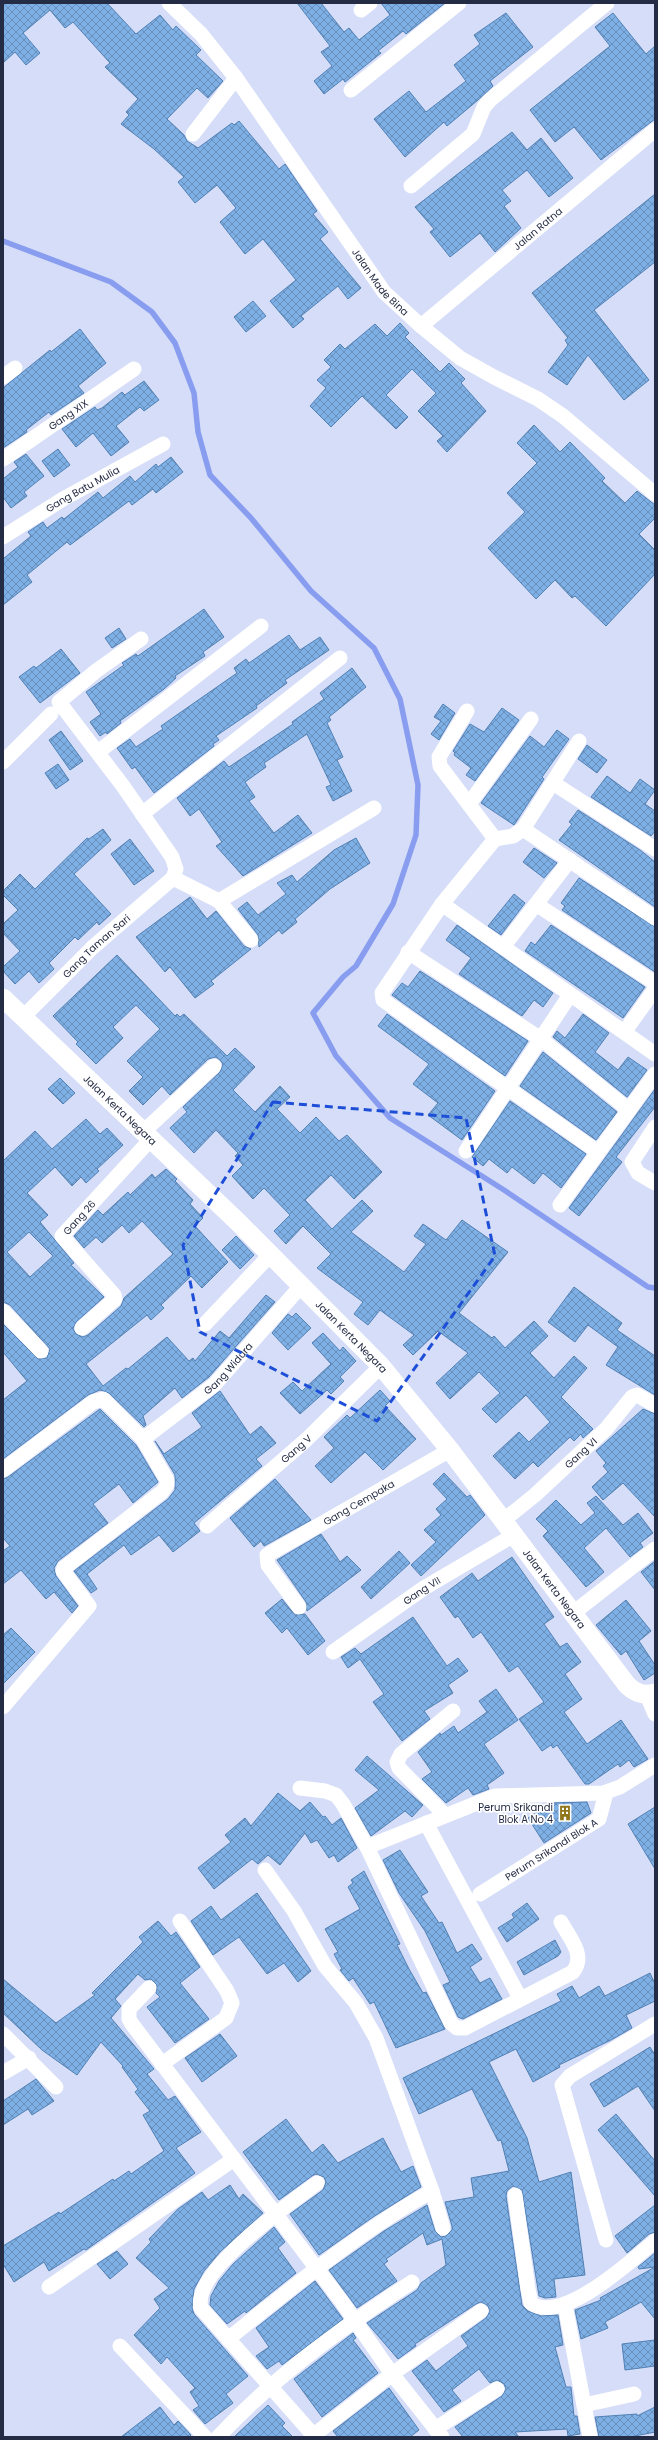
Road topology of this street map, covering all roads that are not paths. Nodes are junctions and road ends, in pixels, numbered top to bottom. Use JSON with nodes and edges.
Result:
{"nodes":[{"id":1,"x":169,"y":3,"type":"edge"},
{"id":2,"x":459,"y":3,"type":"edge"},
{"id":3,"x":606,"y":3,"type":"edge"},
{"id":4,"x":236,"y":78,"type":"junction"},
{"id":5,"x":351,"y":90,"type":"dead end"},
{"id":6,"x":655,"y":130,"type":"edge"},
{"id":7,"x":193,"y":134,"type":"dead end"},
{"id":8,"x":411,"y":186,"type":"dead end"},
{"id":9,"x":421,"y":326,"type":"junction"},
{"id":10,"x":134,"y":369,"type":"dead end"},
{"id":11,"x":163,"y":444,"type":"dead end"},
{"id":12,"x":3,"y":459,"type":"edge"},
{"id":13,"x":655,"y":494,"type":"edge"},
{"id":14,"x":3,"y":537,"type":"edge"},
{"id":15,"x":261,"y":626,"type":"dead end"},
{"id":16,"x":141,"y":639,"type":"dead end"},
{"id":17,"x":340,"y":658,"type":"dead end"},
{"id":18,"x":467,"y":711,"type":"dead end"},
{"id":19,"x":51,"y":714,"type":"dead end"},
{"id":20,"x":531,"y":719,"type":"dead end"},
{"id":21,"x":579,"y":741,"type":"dead end"},
{"id":22,"x":98,"y":752,"type":"junction"},
{"id":23,"x":3,"y":762,"type":"edge"},
{"id":24,"x":553,"y":783,"type":"junction"},
{"id":25,"x":469,"y":804,"type":"junction"},
{"id":26,"x":374,"y":808,"type":"dead end"},
{"id":27,"x":142,"y":814,"type":"junction"},
{"id":28,"x":523,"y":829,"type":"junction"},
{"id":29,"x":495,"y":839,"type":"junction"},
{"id":30,"x":655,"y":849,"type":"edge"},
{"id":31,"x":570,"y":860,"type":"junction"},
{"id":32,"x":173,"y":878,"type":"junction"},
{"id":33,"x":219,"y":901,"type":"junction"},
{"id":34,"x":442,"y":904,"type":"junction"},
{"id":35,"x":536,"y":904,"type":"junction"},
{"id":36,"x":655,"y":918,"type":"edge"},
{"id":37,"x":251,"y":940,"type":"dead end"},
{"id":38,"x":503,"y":947,"type":"junction"},
{"id":39,"x":408,"y":952,"type":"junction"},
{"id":40,"x":655,"y":983,"type":"edge"},
{"id":41,"x":655,"y":989,"type":"edge"},
{"id":42,"x":570,"y":995,"type":"junction"},
{"id":43,"x":10,"y":1008,"type":"edge"},
{"id":44,"x":625,"y":1031,"type":"junction"},
{"id":45,"x":541,"y":1040,"type":"junction"},
{"id":46,"x":655,"y":1054,"type":"edge"},
{"id":47,"x":214,"y":1066,"type":"dead end"},
{"id":48,"x":655,"y":1074,"type":"edge"},
{"id":49,"x":509,"y":1087,"type":"junction"},
{"id":50,"x":629,"y":1110,"type":"junction"},
{"id":51,"x":655,"y":1127,"type":"edge"},
{"id":52,"x":147,"y":1136,"type":"junction"},
{"id":53,"x":466,"y":1151,"type":"dead end"},
{"id":54,"x":598,"y":1152,"type":"junction"},
{"id":55,"x":655,"y":1183,"type":"edge"},
{"id":56,"x":560,"y":1205,"type":"dead end"},
{"id":57,"x":270,"y":1255,"type":"junction"},
{"id":58,"x":301,"y":1286,"type":"junction"},
{"id":59,"x":3,"y":1311,"type":"edge"},
{"id":60,"x":205,"y":1324,"type":"dead end"},
{"id":61,"x":82,"y":1328,"type":"dead end"},
{"id":62,"x":41,"y":1351,"type":"dead end"},
{"id":63,"x":381,"y":1366,"type":"junction"},
{"id":64,"x":655,"y":1405,"type":"edge"},
{"id":65,"x":143,"y":1439,"type":"junction"},
{"id":66,"x":450,"y":1450,"type":"junction"},
{"id":67,"x":3,"y":1470,"type":"edge"},
{"id":68,"x":207,"y":1526,"type":"dead end"},
{"id":69,"x":509,"y":1527,"type":"junction"},
{"id":70,"x":655,"y":1549,"type":"edge"},
{"id":71,"x":299,"y":1607,"type":"dead end"},
{"id":72,"x":572,"y":1614,"type":"junction"},
{"id":73,"x":333,"y":1652,"type":"dead end"},
{"id":74,"x":651,"y":1694,"type":"edge"},
{"id":75,"x":3,"y":1707,"type":"edge"},
{"id":76,"x":453,"y":1711,"type":"dead end"},
{"id":77,"x":655,"y":1714,"type":"edge"},
{"id":78,"x":655,"y":1765,"type":"edge"},
{"id":79,"x":300,"y":1788,"type":"dead end"},
{"id":80,"x":606,"y":1792,"type":"junction"},
{"id":81,"x":445,"y":1815,"type":"junction"},
{"id":82,"x":426,"y":1823,"type":"junction"},
{"id":83,"x":367,"y":1847,"type":"junction"},
{"id":84,"x":265,"y":1870,"type":"dead end"},
{"id":85,"x":480,"y":1894,"type":"dead end"},
{"id":86,"x":180,"y":1922,"type":"dead end"},
{"id":87,"x":562,"y":1922,"type":"dead end"},
{"id":88,"x":149,"y":1988,"type":"dead end"},
{"id":89,"x":520,"y":1998,"type":"junction"},
{"id":90,"x":655,"y":2024,"type":"edge"},
{"id":91,"x":3,"y":2034,"type":"edge"},
{"id":92,"x":29,"y":2058,"type":"junction"},
{"id":93,"x":162,"y":2064,"type":"junction"},
{"id":94,"x":3,"y":2073,"type":"edge"},
{"id":95,"x":56,"y":2087,"type":"dead end"},
{"id":96,"x":234,"y":2159,"type":"junction"},
{"id":97,"x":317,"y":2183,"type":"dead end"},
{"id":98,"x":432,"y":2191,"type":"junction"},
{"id":99,"x":515,"y":2195,"type":"dead end"},
{"id":100,"x":275,"y":2214,"type":"junction"},
{"id":101,"x":443,"y":2228,"type":"dead end"},
{"id":102,"x":606,"y":2240,"type":"dead end"},
{"id":103,"x":655,"y":2241,"type":"edge"},
{"id":104,"x":315,"y":2268,"type":"junction"},
{"id":105,"x":412,"y":2282,"type":"dead end"},
{"id":106,"x":49,"y":2287,"type":"dead end"},
{"id":107,"x":565,"y":2306,"type":"junction"},
{"id":108,"x":481,"y":2312,"type":"dead end"},
{"id":109,"x":355,"y":2320,"type":"junction"},
{"id":110,"x":228,"y":2339,"type":"junction"},
{"id":111,"x":120,"y":2346,"type":"dead end"},
{"id":112,"x":392,"y":2374,"type":"junction"},
{"id":113,"x":272,"y":2386,"type":"junction"},
{"id":114,"x":497,"y":2389,"type":"dead end"},
{"id":115,"x":634,"y":2394,"type":"dead end"},
{"id":116,"x":584,"y":2404,"type":"junction"},
{"id":117,"x":439,"y":2433,"type":"edge"},
{"id":118,"x":221,"y":2436,"type":"edge"},
{"id":119,"x":314,"y":2436,"type":"edge"},
{"id":120,"x":205,"y":2437,"type":"edge"},
{"id":121,"x":590,"y":2437,"type":"edge"}],
"edges":[{"from":1,"to":4,"type":"street","name":"Jalan Made Bina"},
{"from":2,"to":5,"type":"street"},
{"from":3,"to":8,"type":"street"},
{"from":4,"to":7,"type":"street"},
{"from":4,"to":9,"type":"street","name":"Jalan Made Bina"},
{"from":6,"to":9,"type":"street","name":"Jalan Ratna"},
{"from":9,"to":13,"type":"street","name":"Jalan Made Bina"},
{"from":10,"to":12,"type":"street","name":"Gang XIX"},
{"from":11,"to":14,"type":"street","name":"Gang Batu Mulia"},
{"from":15,"to":22,"type":"street"},
{"from":16,"to":22,"type":"street"},
{"from":17,"to":27,"type":"street"},
{"from":18,"to":25,"type":"street"},
{"from":19,"to":23,"type":"street"},
{"from":20,"to":25,"type":"street"},
{"from":21,"to":24,"type":"street"},
{"from":22,"to":27,"type":"street"},
{"from":24,"to":28,"type":"street"},
{"from":24,"to":30,"type":"street"},
{"from":25,"to":29,"type":"street"},
{"from":26,"to":33,"type":"street"},
{"from":27,"to":32,"type":"street"},
{"from":28,"to":29,"type":"street"},
{"from":28,"to":31,"type":"street"},
{"from":29,"to":34,"type":"street"},
{"from":31,"to":35,"type":"street"},
{"from":31,"to":36,"type":"street"},
{"from":32,"to":33,"type":"street"},
{"from":32,"to":43,"type":"street","name":"Gang Taman Sari"},
{"from":33,"to":37,"type":"street"},
{"from":34,"to":38,"type":"street"},
{"from":34,"to":39,"type":"street"},
{"from":35,"to":38,"type":"street"},
{"from":35,"to":40,"type":"street"},
{"from":38,"to":42,"type":"street"},
{"from":39,"to":45,"type":"street"},
{"from":39,"to":49,"type":"street"},
{"from":41,"to":44,"type":"street"},
{"from":42,"to":44,"type":"street"},
{"from":42,"to":45,"type":"street"},
{"from":43,"to":52,"type":"street","name":"Jalan Kerta Negara"},
{"from":44,"to":46,"type":"street"},
{"from":45,"to":49,"type":"street"},
{"from":45,"to":50,"type":"street"},
{"from":47,"to":52,"type":"street"},
{"from":48,"to":50,"type":"street"},
{"from":49,"to":53,"type":"street"},
{"from":49,"to":54,"type":"street"},
{"from":50,"to":54,"type":"street"},
{"from":51,"to":55,"type":"street"},
{"from":52,"to":57,"type":"street","name":"Jalan Kerta Negara"},
{"from":52,"to":61,"type":"street","name":"Gang 26"},
{"from":54,"to":56,"type":"street"},
{"from":57,"to":58,"type":"street","name":"Jalan Kerta Negara"},
{"from":57,"to":60,"type":"street"},
{"from":58,"to":63,"type":"street","name":"Jalan Kerta Negara"},
{"from":58,"to":65,"type":"street","name":"Gang Widura"},
{"from":59,"to":62,"type":"street"},
{"from":63,"to":66,"type":"street","name":"Jalan Kerta Negara"},
{"from":63,"to":68,"type":"street","name":"Gang V"},
{"from":64,"to":69,"type":"street","name":"Gang VI"},
{"from":65,"to":67,"type":"street"},
{"from":65,"to":75,"type":"street"},
{"from":66,"to":69,"type":"street","name":"Jalan Kerta Negara"},
{"from":66,"to":71,"type":"street","name":"Gang Cempaka"},
{"from":69,"to":72,"type":"street","name":"Jalan Kerta Negara"},
{"from":69,"to":73,"type":"street","name":"Gang VII"},
{"from":70,"to":72,"type":"street"},
{"from":72,"to":74,"type":"street","name":"Jalan Kerta Negara"},
{"from":74,"to":77,"type":"street"},
{"from":76,"to":81,"type":"street"},
{"from":78,"to":80,"type":"street"},
{"from":79,"to":83,"type":"street"},
{"from":80,"to":81,"type":"street"},
{"from":80,"to":85,"type":"street","name":"Perum Srikandi Blok A"},
{"from":81,"to":82,"type":"street"},
{"from":82,"to":83,"type":"street"},
{"from":82,"to":89,"type":"street"},
{"from":83,"to":89,"type":"street"},
{"from":84,"to":98,"type":"street"},
{"from":86,"to":93,"type":"street"},
{"from":87,"to":89,"type":"street"},
{"from":88,"to":93,"type":"street"},
{"from":90,"to":102,"type":"street"},
{"from":91,"to":92,"type":"street"},
{"from":92,"to":94,"type":"street"},
{"from":92,"to":95,"type":"street"},
{"from":93,"to":96,"type":"street"},
{"from":96,"to":100,"type":"street"},
{"from":96,"to":106,"type":"street"},
{"from":97,"to":100,"type":"street"},
{"from":98,"to":101,"type":"street"},
{"from":98,"to":104,"type":"street"},
{"from":99,"to":107,"type":"street"},
{"from":100,"to":104,"type":"street"},
{"from":100,"to":110,"type":"street"},
{"from":103,"to":107,"type":"street"},
{"from":104,"to":109,"type":"street"},
{"from":104,"to":110,"type":"street"},
{"from":105,"to":109,"type":"street"},
{"from":107,"to":116,"type":"street"},
{"from":108,"to":112,"type":"street"},
{"from":109,"to":112,"type":"street"},
{"from":109,"to":113,"type":"street"},
{"from":110,"to":113,"type":"street"},
{"from":111,"to":120,"type":"street"},
{"from":112,"to":117,"type":"street"},
{"from":112,"to":119,"type":"street"},
{"from":113,"to":118,"type":"street"},
{"from":113,"to":119,"type":"street"},
{"from":114,"to":117,"type":"street"},
{"from":115,"to":116,"type":"street"},
{"from":116,"to":121,"type":"street"}]}
